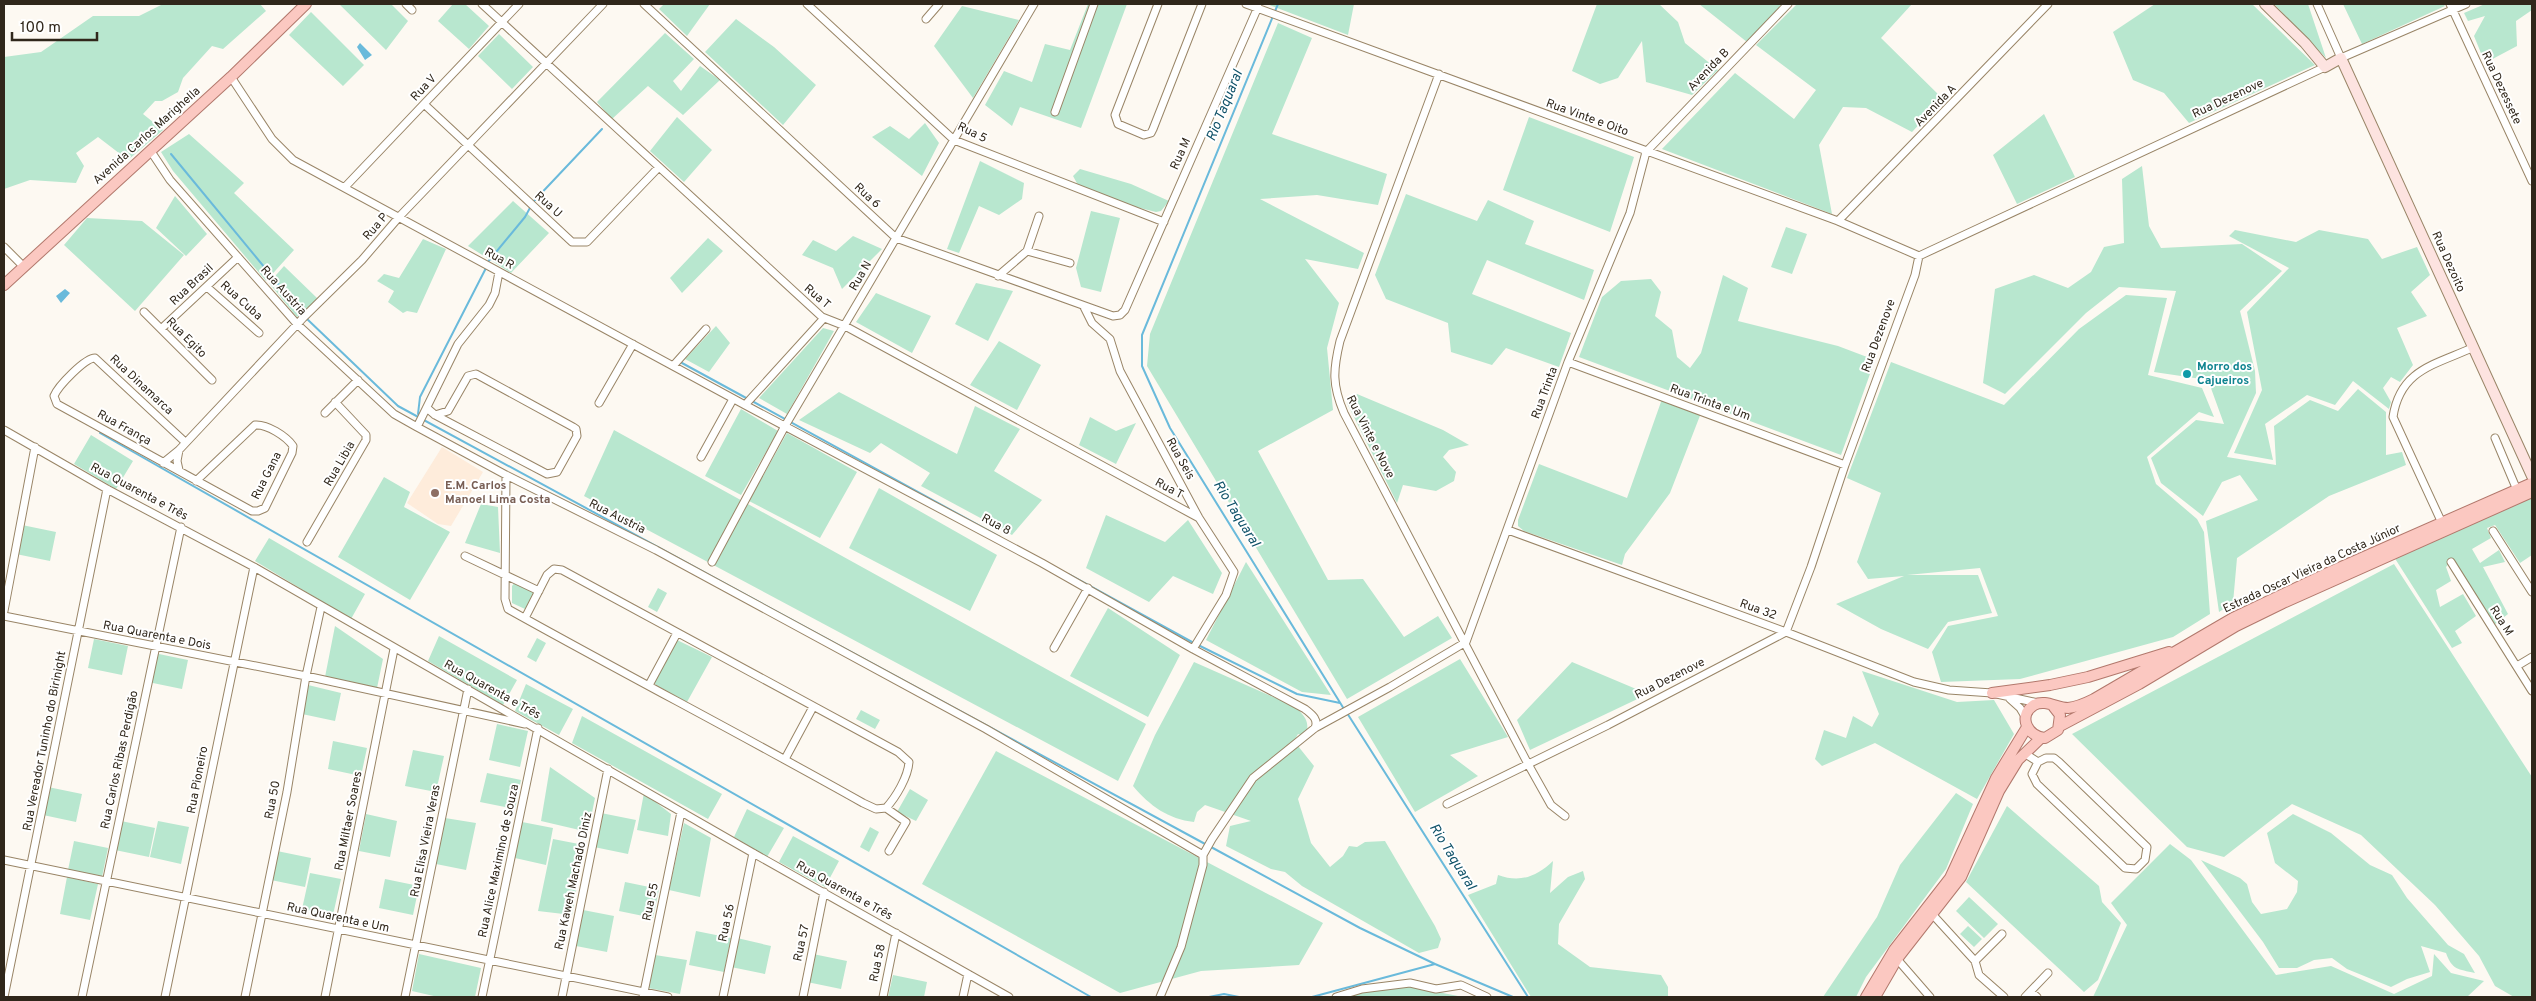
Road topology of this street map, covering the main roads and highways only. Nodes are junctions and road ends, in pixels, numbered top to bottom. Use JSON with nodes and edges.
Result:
{"nodes":[{"id":1,"x":306,"y":4,"type":"edge"},
{"id":2,"x":2265,"y":4,"type":"edge"},
{"id":3,"x":2341,"y":58,"type":"joint"},
{"id":4,"x":4,"y":285,"type":"edge"},
{"id":5,"x":2532,"y":476,"type":"edge"},
{"id":6,"x":2532,"y":483,"type":"edge"},
{"id":7,"x":2532,"y":492,"type":"edge"},
{"id":8,"x":2195,"y":641,"type":"junction"},
{"id":9,"x":1992,"y":693,"type":"road end"},
{"id":10,"x":2049,"y":704,"type":"junction"},
{"id":11,"x":2026,"y":722,"type":"junction"},
{"id":12,"x":2060,"y":726,"type":"junction"},
{"id":13,"x":2041,"y":738,"type":"junction"},
{"id":14,"x":1866,"y":997,"type":"edge"},
{"id":15,"x":1875,"y":997,"type":"edge"}],
"edges":[{"from":1,"to":4,"type":"main road","name":"Avenida Carlos Marighella"},
{"from":2,"to":3,"type":"main road","name":"Rua Dezenove"},
{"from":3,"to":5,"type":"main road","name":"Rua Dezoito"},
{"from":6,"to":8,"type":"main road","name":"Estrada Oscar Vieira da Costa Júnior"},
{"from":7,"to":12,"type":"main road","name":"Estrada Oscar Vieira da Costa Júnior"},
{"from":8,"to":9,"type":"main road"},
{"from":8,"to":10,"type":"main road","name":"Estrada Oscar Vieira da Costa Júnior"},
{"from":10,"to":11,"type":"main road"},
{"from":10,"to":12,"type":"main road"},
{"from":11,"to":13,"type":"main road"},
{"from":11,"to":14,"type":"main road"},
{"from":12,"to":13,"type":"main road","name":"Estrada Oscar Vieira da Costa Júnior"},
{"from":13,"to":15,"type":"main road","name":"Estrada Oscar Vieira da Costa Júnior"}]}
